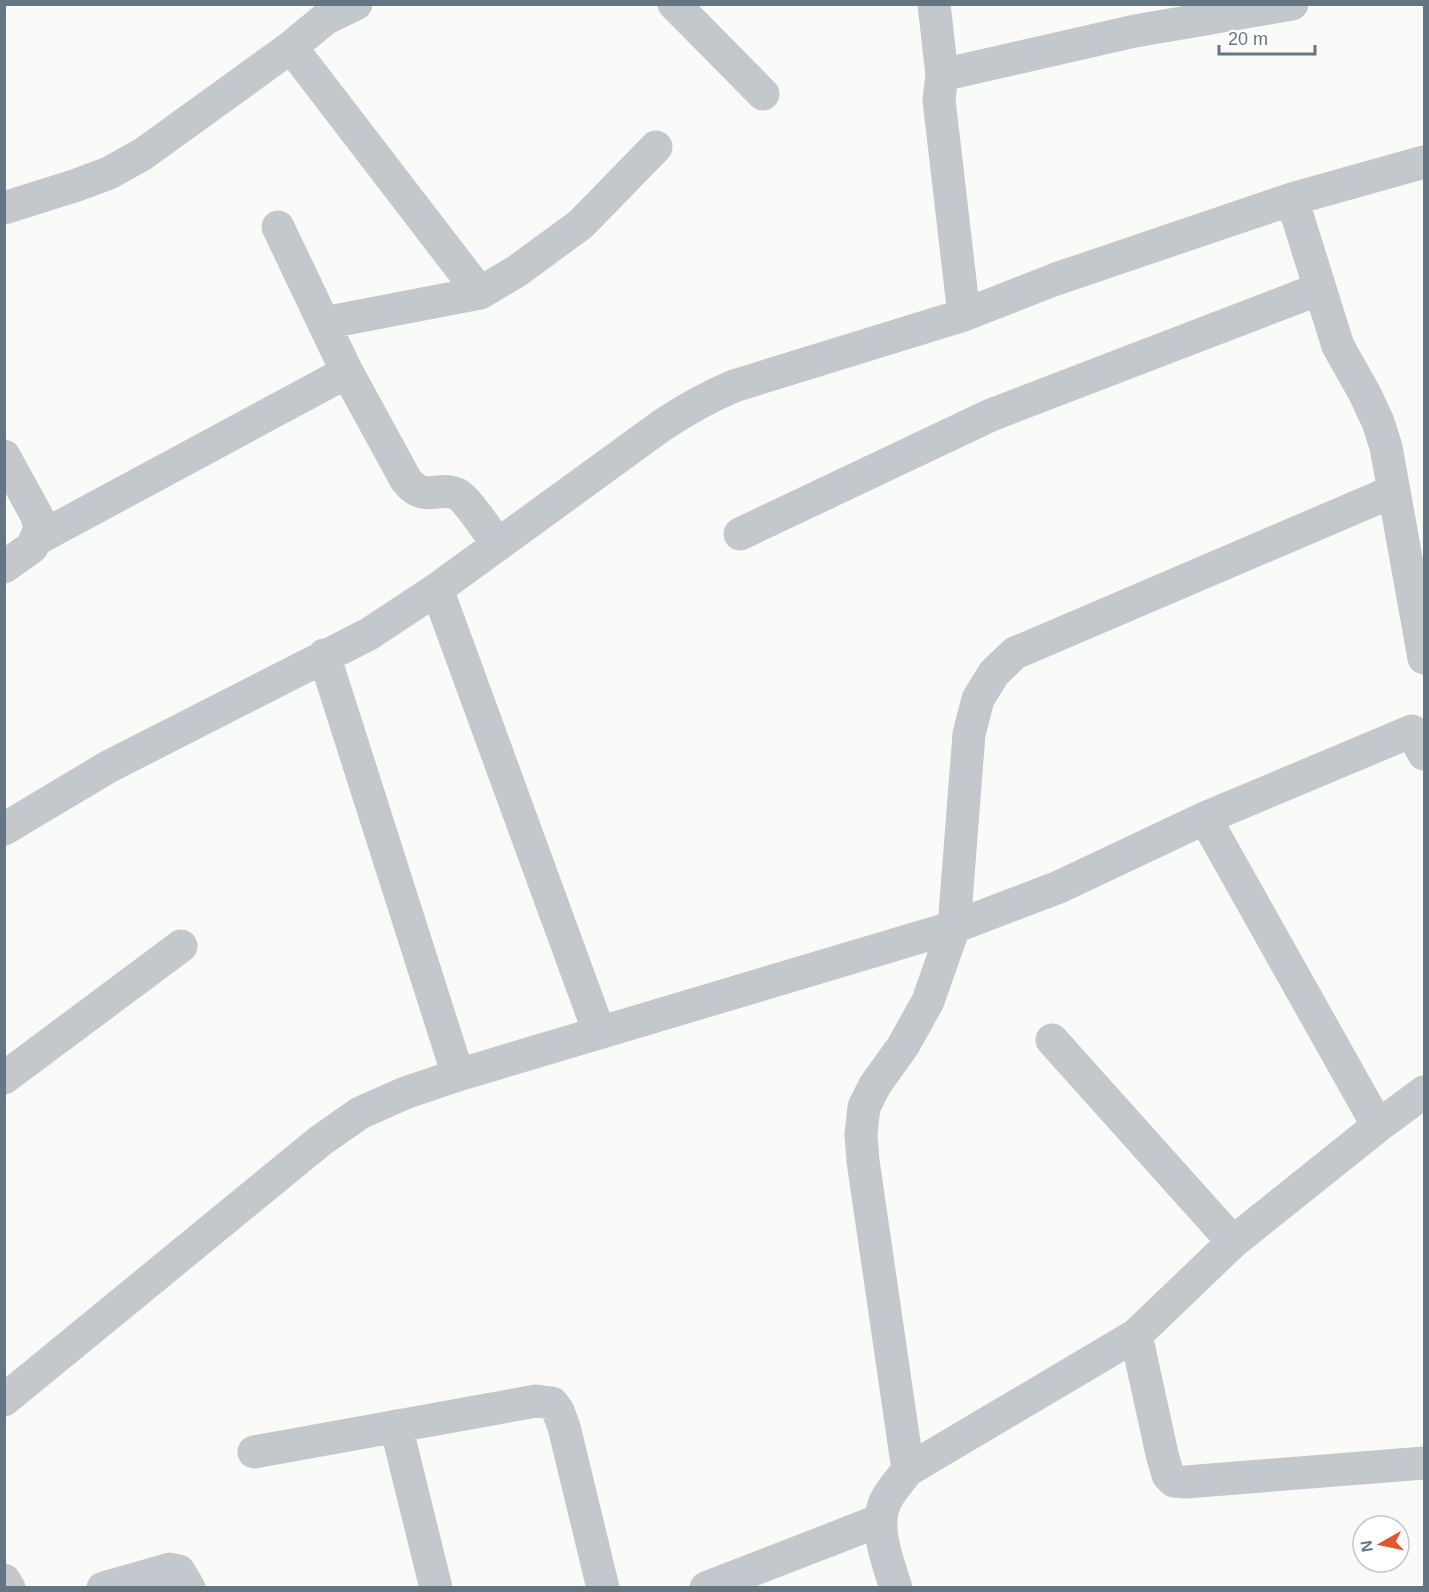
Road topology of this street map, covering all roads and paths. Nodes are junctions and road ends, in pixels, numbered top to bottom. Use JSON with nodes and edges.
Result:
{"nodes":[{"id":1,"x":356,"y":4,"type":"edge"},
{"id":2,"x":674,"y":4,"type":"edge"},
{"id":3,"x":934,"y":4,"type":"edge"},
{"id":4,"x":1292,"y":4,"type":"edge"},
{"id":5,"x":322,"y":12,"type":"edge"},
{"id":6,"x":1134,"y":18,"type":"edge"},
{"id":7,"x":291,"y":47,"type":"junction"},
{"id":8,"x":942,"y":75,"type":"junction"},
{"id":9,"x":763,"y":94,"type":"dead end"},
{"id":10,"x":656,"y":147,"type":"dead end"},
{"id":11,"x":1425,"y":162,"type":"edge"},
{"id":12,"x":1292,"y":199,"type":"junction"},
{"id":13,"x":4,"y":208,"type":"edge"},
{"id":14,"x":278,"y":226,"type":"dead end"},
{"id":15,"x":1319,"y":289,"type":"junction"},
{"id":16,"x":480,"y":292,"type":"junction"},
{"id":17,"x":964,"y":315,"type":"junction"},
{"id":18,"x":324,"y":323,"type":"junction"},
{"id":19,"x":347,"y":372,"type":"junction"},
{"id":20,"x":4,"y":456,"type":"edge"},
{"id":21,"x":1394,"y":492,"type":"junction"},
{"id":22,"x":740,"y":534,"type":"dead end"},
{"id":23,"x":37,"y":539,"type":"junction"},
{"id":24,"x":498,"y":545,"type":"junction"},
{"id":25,"x":4,"y":567,"type":"edge"},
{"id":26,"x":437,"y":589,"type":"junction"},
{"id":27,"x":324,"y":656,"type":"junction"},
{"id":28,"x":1425,"y":658,"type":"edge"},
{"id":29,"x":1420,"y":737,"type":"edge"},
{"id":30,"x":1206,"y":818,"type":"junction"},
{"id":31,"x":4,"y":829,"type":"edge"},
{"id":32,"x":954,"y":927,"type":"junction"},
{"id":33,"x":181,"y":946,"type":"dead end"},
{"id":34,"x":599,"y":1032,"type":"junction"},
{"id":35,"x":1052,"y":1040,"type":"dead end"},
{"id":36,"x":458,"y":1075,"type":"junction"},
{"id":37,"x":4,"y":1078,"type":"edge"},
{"id":38,"x":1425,"y":1092,"type":"edge"},
{"id":39,"x":1378,"y":1126,"type":"junction"},
{"id":40,"x":1233,"y":1242,"type":"junction"},
{"id":41,"x":1136,"y":1335,"type":"junction"},
{"id":42,"x":4,"y":1400,"type":"edge"},
{"id":43,"x":396,"y":1426,"type":"junction"},
{"id":44,"x":254,"y":1452,"type":"dead end"},
{"id":45,"x":1425,"y":1463,"type":"edge"},
{"id":46,"x":908,"y":1470,"type":"junction"},
{"id":47,"x":881,"y":1520,"type":"junction"},
{"id":48,"x":4,"y":1580,"type":"edge"},
{"id":49,"x":9,"y":1587,"type":"edge"},
{"id":50,"x":103,"y":1587,"type":"edge"},
{"id":51,"x":189,"y":1587,"type":"edge"},
{"id":52,"x":436,"y":1587,"type":"edge"},
{"id":53,"x":603,"y":1587,"type":"edge"},
{"id":54,"x":706,"y":1587,"type":"edge"},
{"id":55,"x":896,"y":1587,"type":"edge"}],
"edges":[{"from":1,"to":5,"type":"street"},
{"from":2,"to":9,"type":"street"},
{"from":3,"to":8,"type":"street"},
{"from":4,"to":6,"type":"street"},
{"from":5,"to":7,"type":"street"},
{"from":6,"to":8,"type":"street"},
{"from":7,"to":13,"type":"street"},
{"from":7,"to":16,"type":"street"},
{"from":8,"to":17,"type":"street"},
{"from":10,"to":16,"type":"street"},
{"from":11,"to":12,"type":"street"},
{"from":12,"to":15,"type":"street"},
{"from":12,"to":17,"type":"street"},
{"from":14,"to":18,"type":"street"},
{"from":15,"to":21,"type":"street"},
{"from":15,"to":22,"type":"street"},
{"from":16,"to":18,"type":"street"},
{"from":17,"to":24,"type":"street"},
{"from":18,"to":19,"type":"street"},
{"from":19,"to":23,"type":"street"},
{"from":19,"to":24,"type":"street"},
{"from":20,"to":23,"type":"street"},
{"from":21,"to":28,"type":"street"},
{"from":21,"to":32,"type":"street"},
{"from":23,"to":25,"type":"street"},
{"from":24,"to":26,"type":"street"},
{"from":26,"to":27,"type":"street"},
{"from":26,"to":34,"type":"street"},
{"from":27,"to":31,"type":"street"},
{"from":27,"to":36,"type":"street"},
{"from":29,"to":30,"type":"street"},
{"from":30,"to":32,"type":"street"},
{"from":30,"to":39,"type":"street"},
{"from":32,"to":34,"type":"street"},
{"from":32,"to":46,"type":"street"},
{"from":33,"to":37,"type":"street"},
{"from":34,"to":36,"type":"street"},
{"from":35,"to":40,"type":"street"},
{"from":36,"to":42,"type":"street"},
{"from":38,"to":39,"type":"street"},
{"from":39,"to":40,"type":"street"},
{"from":40,"to":41,"type":"street"},
{"from":41,"to":45,"type":"street"},
{"from":41,"to":46,"type":"street"},
{"from":43,"to":44,"type":"street"},
{"from":43,"to":52,"type":"street"},
{"from":43,"to":53,"type":"street"},
{"from":46,"to":47,"type":"street"},
{"from":47,"to":54,"type":"street"},
{"from":47,"to":55,"type":"street"},
{"from":48,"to":49,"type":"street"},
{"from":50,"to":51,"type":"street"}]}
